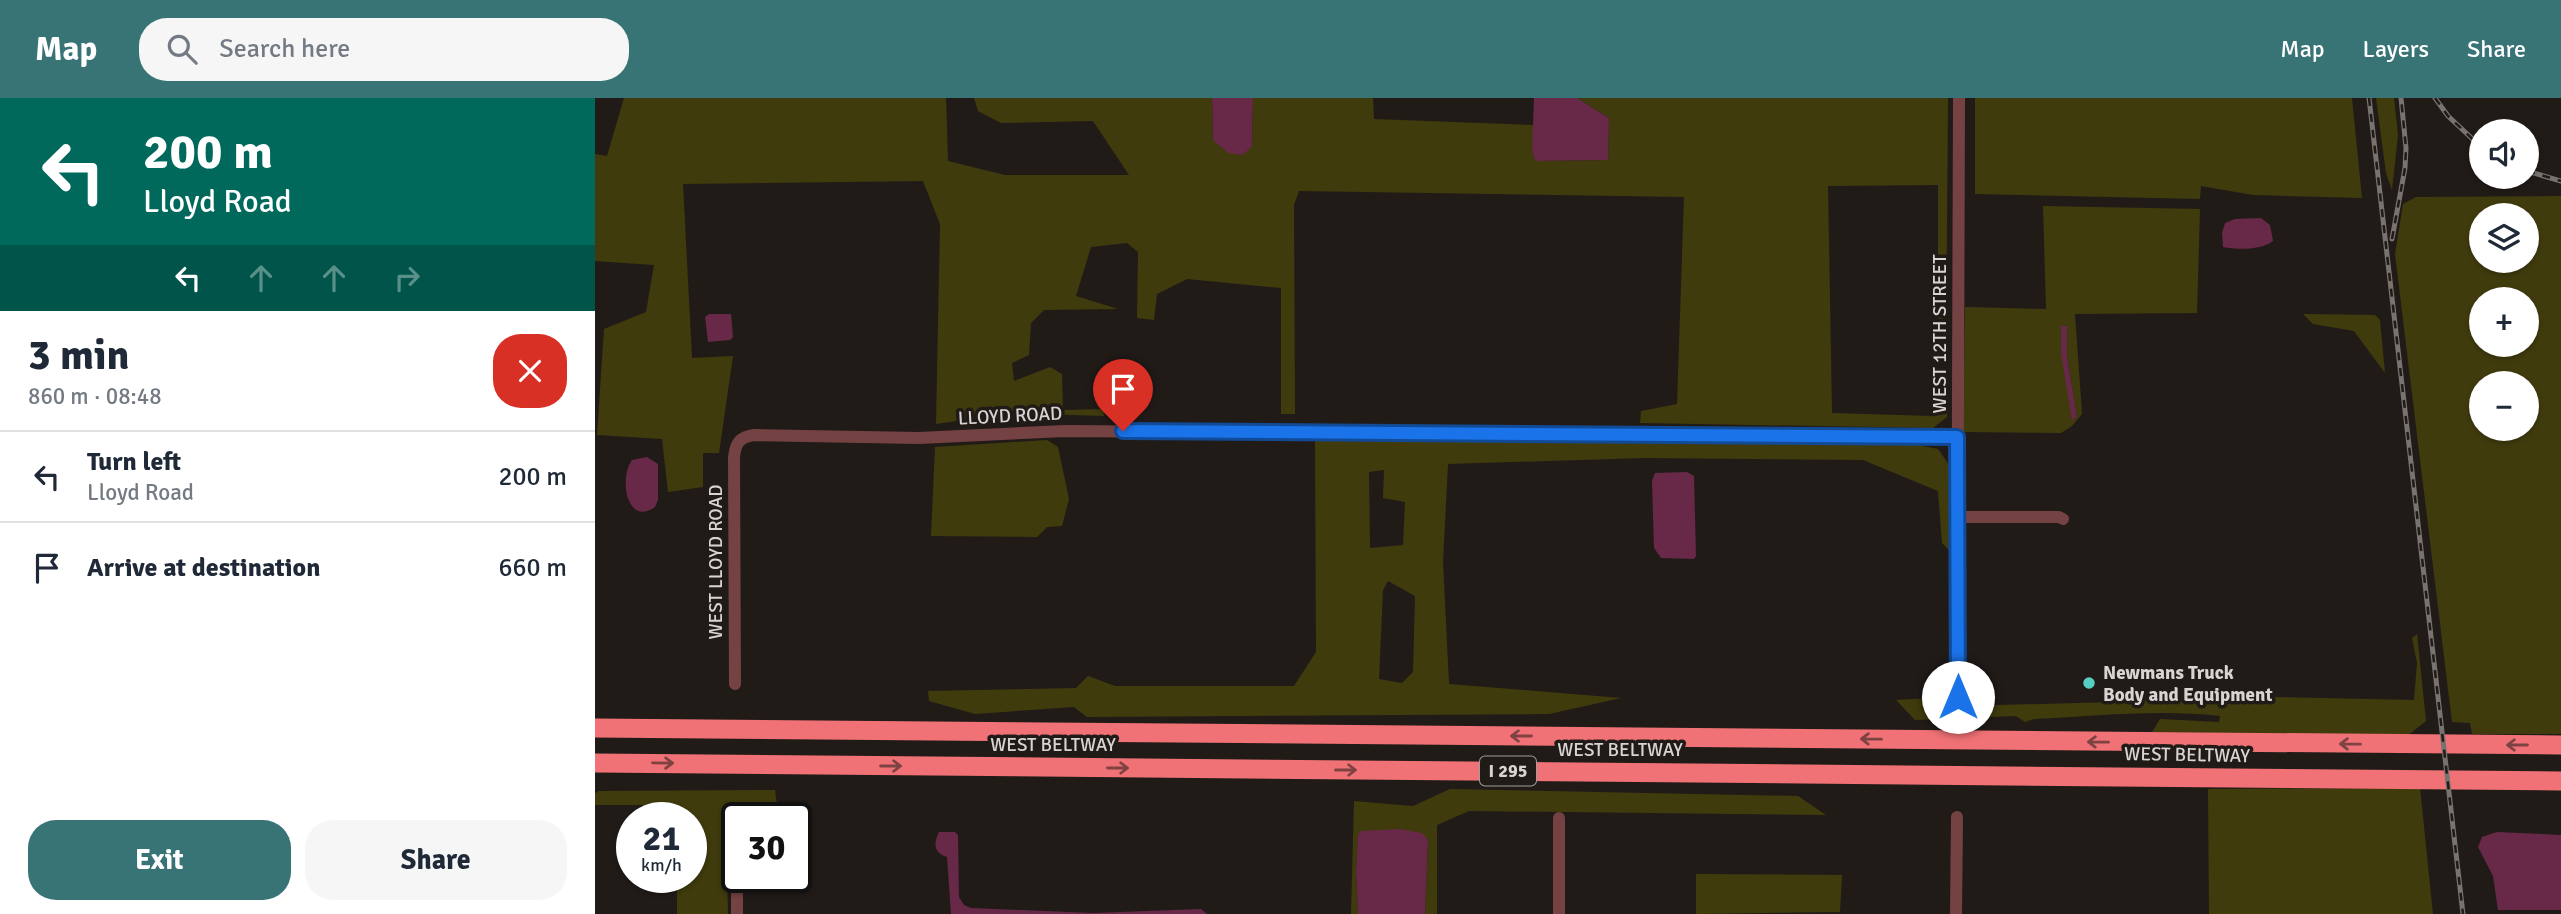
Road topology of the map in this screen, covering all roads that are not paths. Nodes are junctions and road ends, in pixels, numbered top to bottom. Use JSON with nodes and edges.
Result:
{"nodes":[{"id":1,"x":1959,"y":98,"type":"edge"},
{"id":2,"x":1957,"y":437,"type":"junction"},
{"id":3,"x":738,"y":441,"type":"joint"},
{"id":4,"x":1958,"y":517,"type":"junction"},
{"id":5,"x":2063,"y":519,"type":"dead end"},
{"id":6,"x":735,"y":684,"type":"dead end"},
{"id":7,"x":1958,"y":697,"type":"dead end"},
{"id":8,"x":595,"y":729,"type":"edge"},
{"id":9,"x":2561,"y":745,"type":"edge"},
{"id":10,"x":595,"y":763,"type":"edge"},
{"id":11,"x":2561,"y":781,"type":"edge"},
{"id":12,"x":1957,"y":817,"type":"dead end"},
{"id":13,"x":1559,"y":818,"type":"dead end"},
{"id":14,"x":737,"y":893,"type":"edge"},
{"id":15,"x":737,"y":914,"type":"edge"},
{"id":16,"x":1559,"y":914,"type":"edge"},
{"id":17,"x":1956,"y":914,"type":"edge"}],
"edges":[{"from":1,"to":2,"type":"street","name":"WEST 12TH STREET"},
{"from":2,"to":3,"type":"street","name":"LLOYD ROAD"},
{"from":2,"to":4,"type":"street","name":"WEST 12TH STREET"},
{"from":3,"to":6,"type":"street","name":"WEST LLOYD ROAD"},
{"from":4,"to":5,"type":"street"},
{"from":4,"to":7,"type":"street","name":"WEST 12TH STREET"},
{"from":9,"to":8,"type":"highway","name":"WEST BELTWAY","number":"I 295","one_way":true},
{"from":10,"to":11,"type":"highway","name":"WEST BELTWAY","number":"I 295","one_way":true},
{"from":12,"to":17,"type":"street"},
{"from":13,"to":16,"type":"street"},
{"from":14,"to":15,"type":"street"}]}
